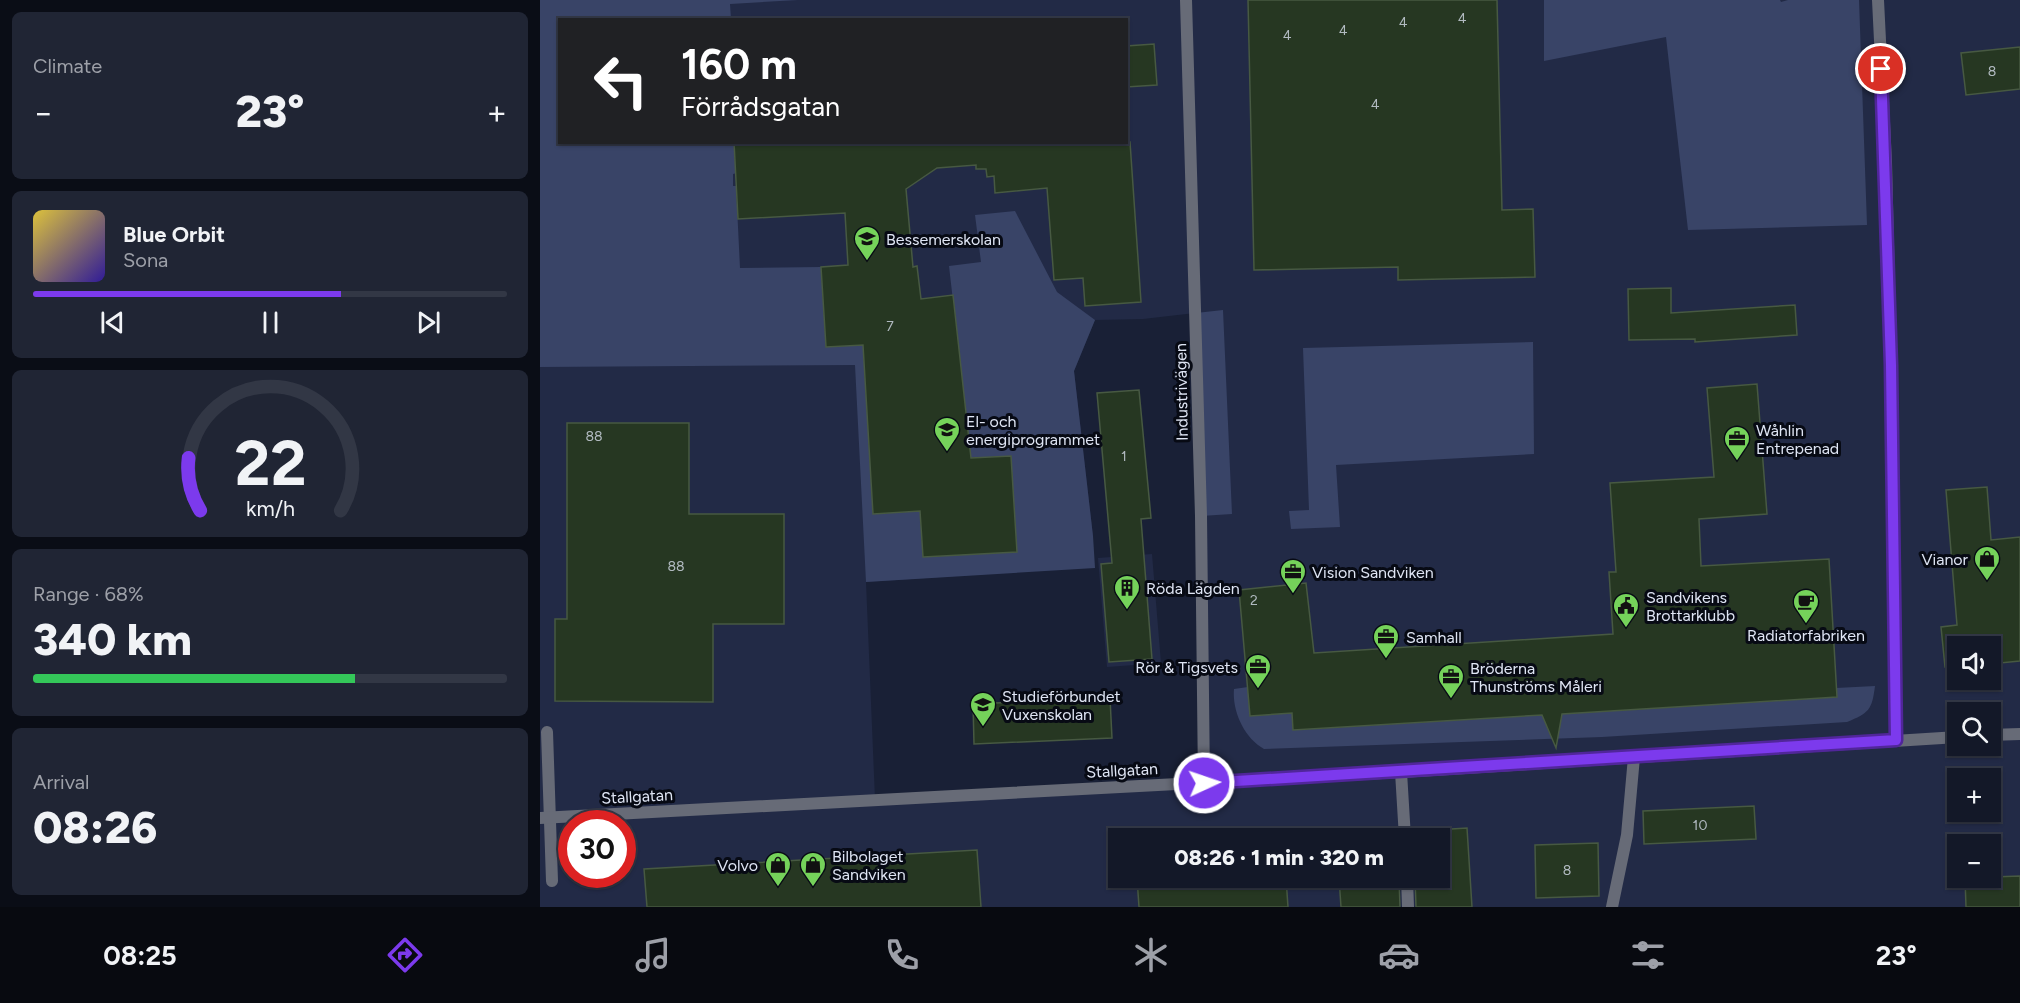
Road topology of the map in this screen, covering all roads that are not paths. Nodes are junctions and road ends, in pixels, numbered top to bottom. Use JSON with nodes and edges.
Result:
{"nodes":[{"id":1,"x":1186,"y":0,"type":"edge"},
{"id":2,"x":1878,"y":0,"type":"edge"},
{"id":3,"x":547,"y":732,"type":"dead end"},
{"id":4,"x":2020,"y":734,"type":"edge"},
{"id":5,"x":2001,"y":735,"type":"edge"},
{"id":6,"x":1947,"y":738,"type":"edge"},
{"id":7,"x":1896,"y":740,"type":"junction"},
{"id":8,"x":1634,"y":757,"type":"junction"},
{"id":9,"x":1401,"y":772,"type":"junction"},
{"id":10,"x":1204,"y":783,"type":"junction"},
{"id":11,"x":544,"y":817,"type":"edge"},
{"id":12,"x":1404,"y":828,"type":"edge"},
{"id":13,"x":552,"y":881,"type":"dead end"},
{"id":14,"x":1407,"y":888,"type":"edge"},
{"id":15,"x":1408,"y":907,"type":"edge"},
{"id":16,"x":1612,"y":907,"type":"edge"}],
"edges":[{"from":1,"to":10,"type":"street","name":"Industrivägen"},
{"from":2,"to":7,"type":"street"},
{"from":3,"to":11,"type":"street"},
{"from":4,"to":5,"type":"street"},
{"from":6,"to":7,"type":"street","name":"Stallgatan"},
{"from":7,"to":8,"type":"street","name":"Stallgatan"},
{"from":8,"to":9,"type":"street","name":"Stallgatan"},
{"from":8,"to":16,"type":"street"},
{"from":9,"to":10,"type":"street","name":"Stallgatan"},
{"from":9,"to":12,"type":"street"},
{"from":10,"to":11,"type":"street","name":"Stallgatan"},
{"from":11,"to":13,"type":"street"},
{"from":14,"to":15,"type":"street"}]}
